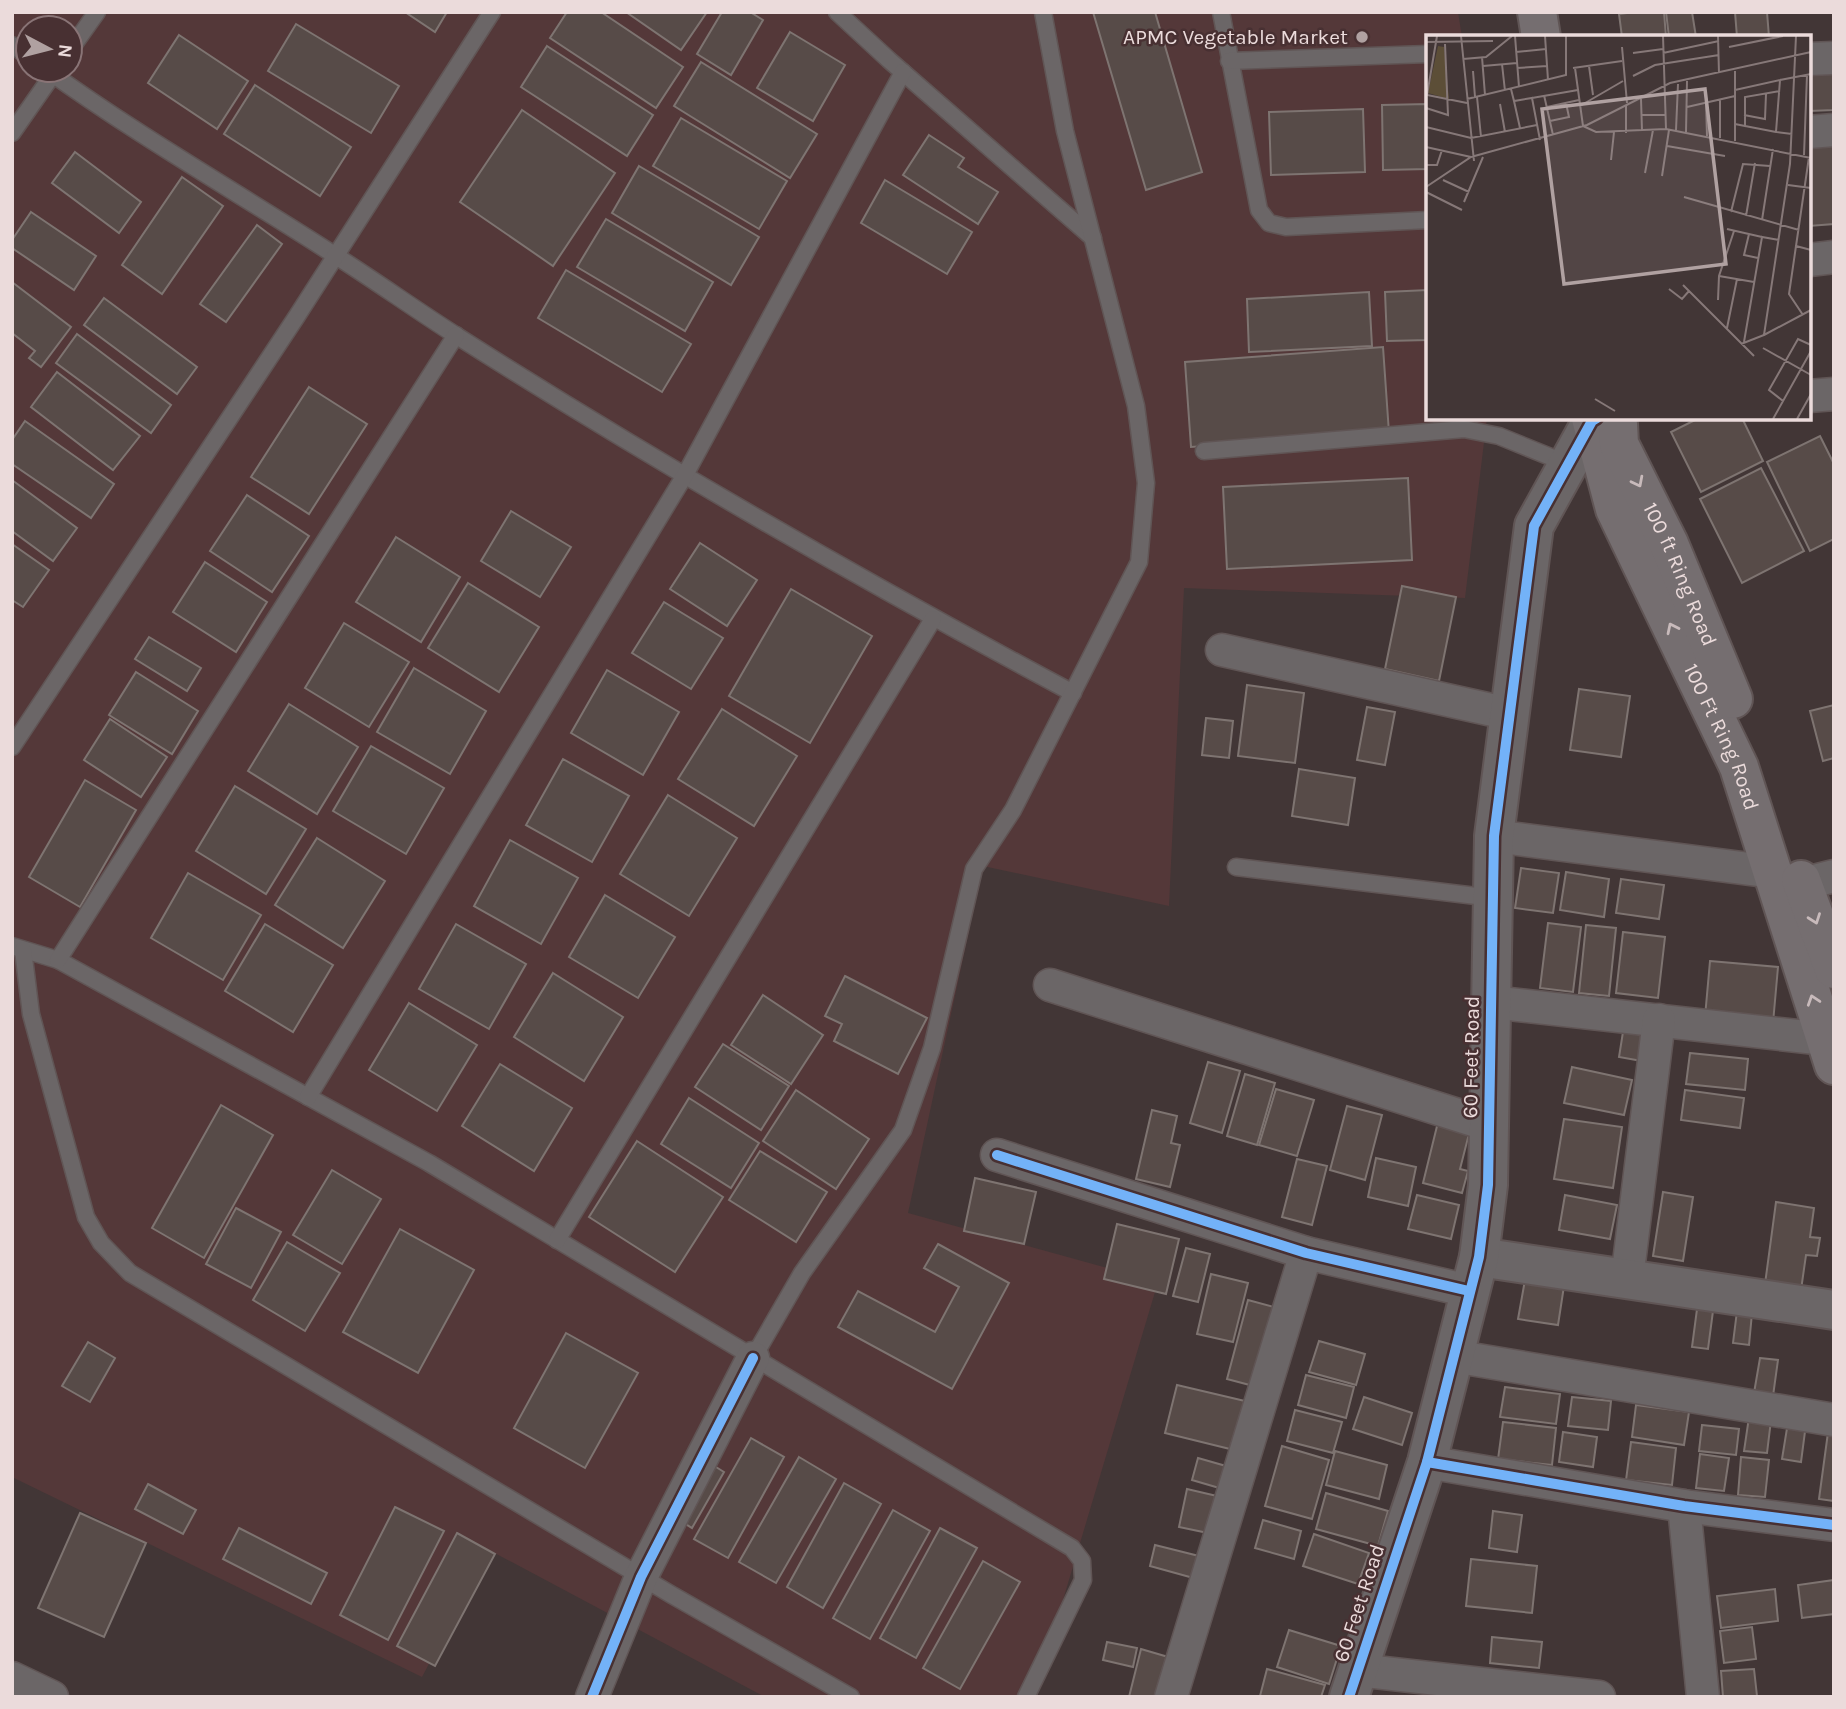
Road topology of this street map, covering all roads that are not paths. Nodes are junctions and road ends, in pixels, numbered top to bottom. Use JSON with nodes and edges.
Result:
{"nodes":[{"id":1,"x":97,"y":12,"type":"edge"},
{"id":2,"x":492,"y":12,"type":"edge"},
{"id":3,"x":837,"y":12,"type":"edge"},
{"id":4,"x":1043,"y":12,"type":"edge"},
{"id":5,"x":1221,"y":12,"type":"edge"},
{"id":6,"x":1537,"y":12,"type":"edge"},
{"id":7,"x":1557,"y":12,"type":"edge"},
{"id":8,"x":84,"y":30,"type":"edge"},
{"id":9,"x":1541,"y":35,"type":"edge"},
{"id":10,"x":1560,"y":35,"type":"edge"},
{"id":11,"x":1426,"y":54,"type":"edge"},
{"id":12,"x":1834,"y":58,"type":"edge"},
{"id":13,"x":1811,"y":60,"type":"edge"},
{"id":14,"x":1229,"y":61,"type":"junction"},
{"id":15,"x":903,"y":72,"type":"junction"},
{"id":16,"x":44,"y":84,"type":"edge"},
{"id":17,"x":69,"y":84,"type":"edge"},
{"id":18,"x":1834,"y":130,"type":"edge"},
{"id":19,"x":1811,"y":132,"type":"edge"},
{"id":20,"x":12,"y":133,"type":"edge"},
{"id":21,"x":1426,"y":220,"type":"edge"},
{"id":22,"x":1093,"y":238,"type":"junction"},
{"id":23,"x":336,"y":256,"type":"junction"},
{"id":24,"x":1834,"y":257,"type":"edge"},
{"id":25,"x":1811,"y":260,"type":"edge"},
{"id":26,"x":456,"y":335,"type":"junction"},
{"id":27,"x":1599,"y":420,"type":"edge"},
{"id":28,"x":1601,"y":420,"type":"edge"},
{"id":29,"x":1205,"y":452,"type":"dead end"},
{"id":30,"x":1568,"y":464,"type":"junction"},
{"id":31,"x":685,"y":475,"type":"junction"},
{"id":32,"x":933,"y":619,"type":"junction"},
{"id":33,"x":1222,"y":650,"type":"dead end"},
{"id":34,"x":1073,"y":693,"type":"junction"},
{"id":35,"x":1510,"y":714,"type":"junction"},
{"id":36,"x":12,"y":747,"type":"edge"},
{"id":37,"x":1494,"y":836,"type":"junction"},
{"id":38,"x":1236,"y":867,"type":"dead end"},
{"id":39,"x":1803,"y":877,"type":"edge"},
{"id":40,"x":1493,"y":898,"type":"junction"},
{"id":41,"x":18,"y":948,"type":"edge"},
{"id":42,"x":58,"y":960,"type":"junction"},
{"id":43,"x":1834,"y":969,"type":"edge"},
{"id":44,"x":1050,"y":985,"type":"dead end"},
{"id":45,"x":1491,"y":1002,"type":"junction"},
{"id":46,"x":1660,"y":1020,"type":"junction"},
{"id":47,"x":1830,"y":1052,"type":"edge"},
{"id":48,"x":308,"y":1097,"type":"junction"},
{"id":49,"x":1489,"y":1125,"type":"junction"},
{"id":50,"x":997,"y":1155,"type":"dead end"},
{"id":51,"x":557,"y":1240,"type":"junction"},
{"id":52,"x":1306,"y":1253,"type":"junction"},
{"id":53,"x":1474,"y":1274,"type":"junction"},
{"id":54,"x":1627,"y":1279,"type":"junction"},
{"id":55,"x":1834,"y":1310,"type":"edge"},
{"id":56,"x":1453,"y":1356,"type":"junction"},
{"id":57,"x":753,"y":1358,"type":"junction"},
{"id":58,"x":1834,"y":1420,"type":"edge"},
{"id":59,"x":1427,"y":1462,"type":"junction"},
{"id":60,"x":1684,"y":1506,"type":"junction"},
{"id":61,"x":1834,"y":1525,"type":"edge"},
{"id":62,"x":641,"y":1577,"type":"junction"},
{"id":63,"x":12,"y":1678,"type":"edge"},
{"id":64,"x":1353,"y":1684,"type":"edge"},
{"id":65,"x":52,"y":1697,"type":"edge"},
{"id":66,"x":592,"y":1697,"type":"edge"},
{"id":67,"x":851,"y":1697,"type":"edge"},
{"id":68,"x":1026,"y":1697,"type":"edge"},
{"id":69,"x":1171,"y":1697,"type":"edge"},
{"id":70,"x":1599,"y":1697,"type":"edge"},
{"id":71,"x":1703,"y":1697,"type":"edge"}],
"edges":[{"from":1,"to":8,"type":"lane"},
{"from":2,"to":23,"type":"lane"},
{"from":3,"to":15,"type":"lane"},
{"from":4,"to":22,"type":"lane"},
{"from":5,"to":14,"type":"lane"},
{"from":6,"to":9,"type":"main road"},
{"from":7,"to":10,"type":"main road"},
{"from":11,"to":14,"type":"lane"},
{"from":12,"to":13,"type":"street"},
{"from":14,"to":21,"type":"lane"},
{"from":15,"to":22,"type":"lane"},
{"from":15,"to":31,"type":"lane"},
{"from":16,"to":20,"type":"lane"},
{"from":17,"to":23,"type":"lane"},
{"from":18,"to":19,"type":"street"},
{"from":22,"to":34,"type":"lane"},
{"from":23,"to":26,"type":"lane"},
{"from":23,"to":36,"type":"lane"},
{"from":24,"to":25,"type":"street"},
{"from":26,"to":31,"type":"lane"},
{"from":26,"to":42,"type":"lane"},
{"from":27,"to":30,"type":"street","name":"60 Feet Road"},
{"from":28,"to":39,"type":"main road","name":"100 ft Ring Road"},
{"from":29,"to":30,"type":"lane"},
{"from":30,"to":35,"type":"street","name":"60 Feet Road"},
{"from":31,"to":32,"type":"lane"},
{"from":31,"to":48,"type":"lane"},
{"from":32,"to":34,"type":"lane"},
{"from":32,"to":51,"type":"lane"},
{"from":33,"to":35,"type":"street"},
{"from":34,"to":57,"type":"lane"},
{"from":35,"to":37,"type":"street","name":"60 Feet Road"},
{"from":37,"to":39,"type":"street"},
{"from":37,"to":40,"type":"street","name":"60 Feet Road"},
{"from":38,"to":40,"type":"lane"},
{"from":39,"to":43,"type":"main road","name":"100 ft Ring Road","one_way":true},
{"from":47,"to":39,"type":"main road","one_way":true},
{"from":40,"to":45,"type":"street","name":"60 Feet Road"},
{"from":41,"to":42,"type":"lane"},
{"from":41,"to":62,"type":"lane"},
{"from":42,"to":48,"type":"lane"},
{"from":44,"to":49,"type":"street"},
{"from":45,"to":46,"type":"street"},
{"from":45,"to":49,"type":"street","name":"60 Feet Road"},
{"from":46,"to":47,"type":"street"},
{"from":46,"to":54,"type":"street"},
{"from":48,"to":51,"type":"lane"},
{"from":49,"to":53,"type":"street","name":"60 Feet Road"},
{"from":50,"to":52,"type":"street"},
{"from":51,"to":57,"type":"lane"},
{"from":52,"to":53,"type":"street"},
{"from":52,"to":69,"type":"street"},
{"from":53,"to":54,"type":"street"},
{"from":53,"to":56,"type":"street","name":"60 Feet Road"},
{"from":54,"to":55,"type":"street"},
{"from":56,"to":58,"type":"street"},
{"from":56,"to":59,"type":"street","name":"60 Feet Road"},
{"from":57,"to":62,"type":"street"},
{"from":57,"to":68,"type":"lane"},
{"from":59,"to":60,"type":"street"},
{"from":59,"to":64,"type":"street","name":"60 Feet Road"},
{"from":60,"to":61,"type":"street"},
{"from":60,"to":71,"type":"street"},
{"from":62,"to":66,"type":"street"},
{"from":62,"to":67,"type":"lane"},
{"from":63,"to":65,"type":"street"},
{"from":64,"to":70,"type":"street"}]}
